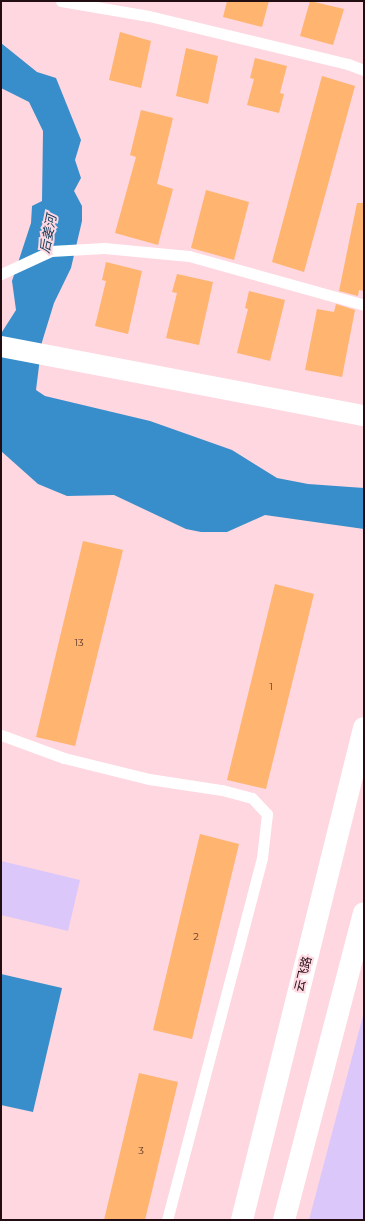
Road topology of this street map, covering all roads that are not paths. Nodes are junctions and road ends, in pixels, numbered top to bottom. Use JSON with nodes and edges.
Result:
{"nodes":[{"id":1,"x":61,"y":1,"type":"edge"},
{"id":2,"x":364,"y":70,"type":"edge"},
{"id":3,"x":1,"y":274,"type":"edge"},
{"id":4,"x":364,"y":305,"type":"edge"},
{"id":5,"x":1,"y":346,"type":"edge"},
{"id":6,"x":364,"y":415,"type":"edge"},
{"id":7,"x":364,"y":728,"type":"edge"},
{"id":8,"x":1,"y":735,"type":"edge"},
{"id":9,"x":364,"y":913,"type":"edge"},
{"id":10,"x":167,"y":1220,"type":"edge"},
{"id":11,"x":242,"y":1220,"type":"edge"},
{"id":12,"x":284,"y":1220,"type":"edge"}],
"edges":[{"from":1,"to":2,"type":"lane"},
{"from":3,"to":4,"type":"lane"},
{"from":5,"to":6,"type":"street"},
{"from":7,"to":11,"type":"main road","name":"云飞路"},
{"from":8,"to":10,"type":"lane"},
{"from":9,"to":12,"type":"main road"}]}
